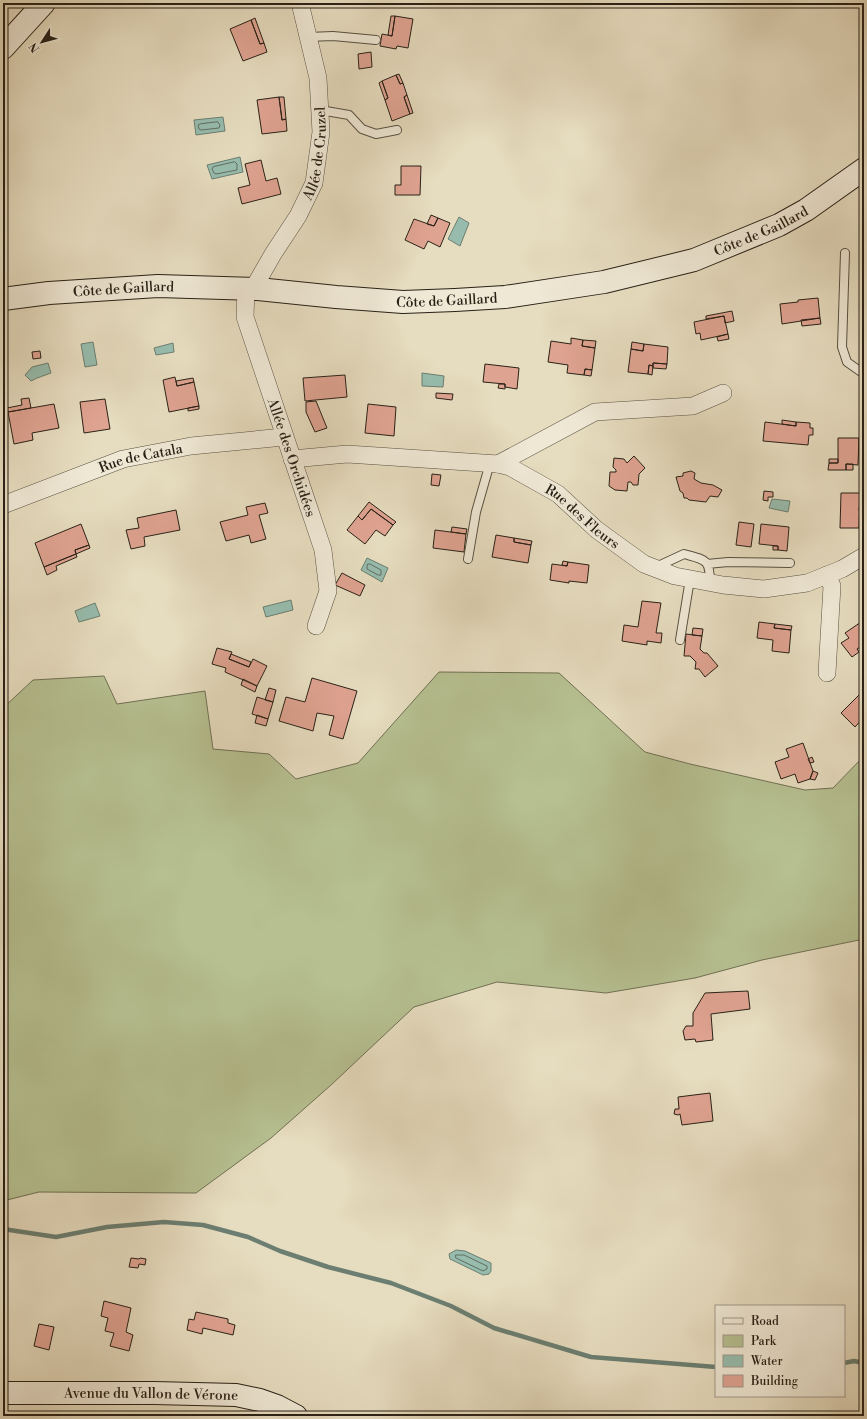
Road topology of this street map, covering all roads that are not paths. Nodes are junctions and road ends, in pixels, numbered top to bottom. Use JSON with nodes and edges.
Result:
{"nodes":[{"id":1,"x":44,"y":3,"type":"edge"},
{"id":2,"x":300,"y":3,"type":"edge"},
{"id":3,"x":308,"y":37,"type":"junction"},
{"id":4,"x":376,"y":40,"type":"dead end"},
{"id":5,"x":3,"y":48,"type":"edge"},
{"id":6,"x":320,"y":110,"type":"junction"},
{"id":7,"x":396,"y":130,"type":"dead end"},
{"id":8,"x":864,"y":169,"type":"edge"},
{"id":9,"x":845,"y":253,"type":"dead end"},
{"id":10,"x":249,"y":289,"type":"junction"},
{"id":11,"x":3,"y":299,"type":"edge"},
{"id":12,"x":864,"y":374,"type":"edge"},
{"id":13,"x":723,"y":393,"type":"dead end"},
{"id":14,"x":284,"y":437,"type":"junction"},
{"id":15,"x":292,"y":459,"type":"junction"},
{"id":16,"x":494,"y":463,"type":"junction"},
{"id":17,"x":3,"y":505,"type":"edge"},
{"id":18,"x":864,"y":556,"type":"edge"},
{"id":19,"x":468,"y":559,"type":"dead end"},
{"id":20,"x":790,"y":563,"type":"dead end"},
{"id":21,"x":707,"y":564,"type":"junction"},
{"id":22,"x":655,"y":568,"type":"junction"},
{"id":23,"x":827,"y":576,"type":"junction"},
{"id":24,"x":690,"y":579,"type":"junction"},
{"id":25,"x":710,"y":583,"type":"junction"},
{"id":26,"x":316,"y":626,"type":"dead end"},
{"id":27,"x":680,"y":640,"type":"dead end"},
{"id":28,"x":827,"y":673,"type":"dead end"},
{"id":29,"x":3,"y":1393,"type":"edge"},
{"id":30,"x":296,"y":1416,"type":"edge"}],
"edges":[{"from":1,"to":5,"type":"street"},
{"from":2,"to":3,"type":"street","name":"Allée de Cruzel"},
{"from":3,"to":4,"type":"lane"},
{"from":3,"to":6,"type":"street","name":"Allée de Cruzel"},
{"from":6,"to":7,"type":"lane"},
{"from":6,"to":10,"type":"street","name":"Allée de Cruzel"},
{"from":8,"to":10,"type":"street","name":"Côte de Gaillard"},
{"from":9,"to":12,"type":"lane"},
{"from":10,"to":11,"type":"street","name":"Côte de Gaillard"},
{"from":10,"to":14,"type":"street","name":"Allée des Orchidées"},
{"from":13,"to":16,"type":"street"},
{"from":14,"to":15,"type":"street","name":"Allée des Orchidées"},
{"from":14,"to":17,"type":"street","name":"Rue de Catala"},
{"from":15,"to":16,"type":"street","name":"Rue des Fleurs"},
{"from":15,"to":26,"type":"street","name":"Allée des Orchidées"},
{"from":16,"to":19,"type":"lane"},
{"from":16,"to":22,"type":"street","name":"Rue des Fleurs"},
{"from":18,"to":23,"type":"street","name":"Rue des Fleurs"},
{"from":20,"to":21,"type":"lane"},
{"from":21,"to":22,"type":"lane"},
{"from":21,"to":25,"type":"lane"},
{"from":22,"to":24,"type":"street","name":"Rue des Fleurs"},
{"from":23,"to":25,"type":"street","name":"Rue des Fleurs"},
{"from":23,"to":28,"type":"street"},
{"from":24,"to":25,"type":"street","name":"Rue des Fleurs"},
{"from":24,"to":27,"type":"lane"},
{"from":29,"to":30,"type":"street","name":"Avenue du Vallon de Vérone"}]}
